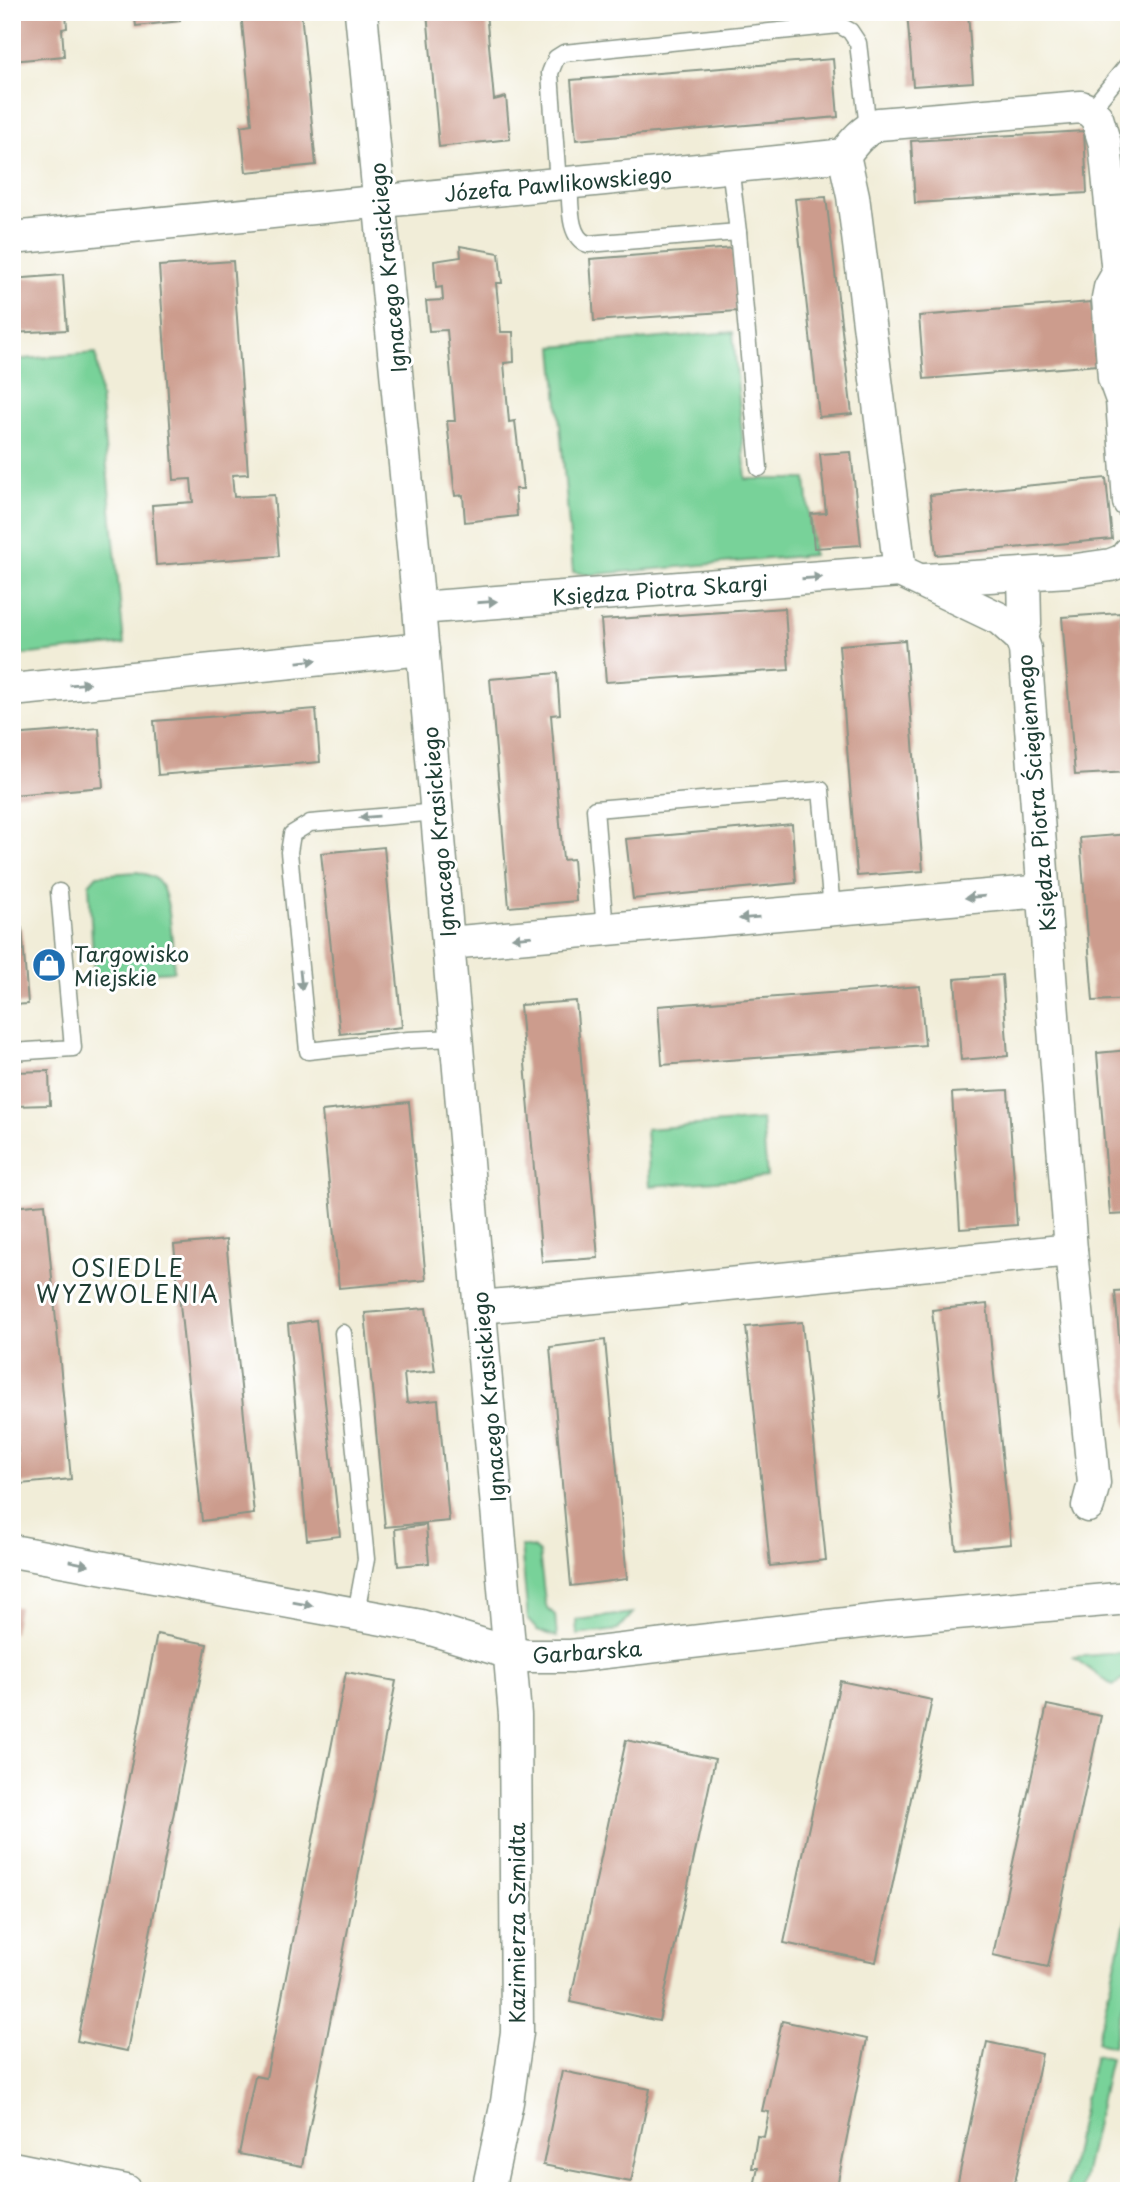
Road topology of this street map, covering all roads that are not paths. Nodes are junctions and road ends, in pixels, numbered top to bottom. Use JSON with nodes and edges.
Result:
{"nodes":[{"id":1,"x":361,"y":12,"type":"edge"},
{"id":2,"x":1129,"y":63,"type":"edge"},
{"id":3,"x":1090,"y":111,"type":"junction"},
{"id":4,"x":869,"y":128,"type":"junction"},
{"id":5,"x":844,"y":155,"type":"junction"},
{"id":6,"x":730,"y":166,"type":"junction"},
{"id":7,"x":564,"y":182,"type":"junction"},
{"id":8,"x":380,"y":200,"type":"junction"},
{"id":9,"x":1121,"y":211,"type":"edge"},
{"id":10,"x":738,"y":232,"type":"junction"},
{"id":11,"x":12,"y":238,"type":"edge"},
{"id":12,"x":759,"y":468,"type":"dead end"},
{"id":13,"x":1129,"y":502,"type":"edge"},
{"id":14,"x":1129,"y":553,"type":"edge"},
{"id":15,"x":1024,"y":574,"type":"junction"},
{"id":16,"x":910,"y":576,"type":"junction"},
{"id":17,"x":419,"y":608,"type":"junction"},
{"id":18,"x":1021,"y":638,"type":"junction"},
{"id":19,"x":422,"y":649,"type":"junction"},
{"id":20,"x":12,"y":690,"type":"edge"},
{"id":21,"x":437,"y":811,"type":"junction"},
{"id":22,"x":1043,"y":891,"type":"junction"},
{"id":23,"x":58,"y":892,"type":"dead end"},
{"id":24,"x":832,"y":911,"type":"junction"},
{"id":25,"x":605,"y":930,"type":"junction"},
{"id":26,"x":448,"y":943,"type":"junction"},
{"id":27,"x":455,"y":1038,"type":"junction"},
{"id":28,"x":12,"y":1052,"type":"edge"},
{"id":29,"x":1071,"y":1250,"type":"junction"},
{"id":30,"x":479,"y":1307,"type":"junction"},
{"id":31,"x":343,"y":1333,"type":"dead end"},
{"id":32,"x":1088,"y":1506,"type":"dead end"},
{"id":33,"x":12,"y":1551,"type":"edge"},
{"id":34,"x":1129,"y":1598,"type":"edge"},
{"id":35,"x":356,"y":1613,"type":"junction"},
{"id":36,"x":510,"y":1653,"type":"junction"},
{"id":37,"x":12,"y":2168,"type":"edge"},
{"id":38,"x":127,"y":2191,"type":"edge"},
{"id":39,"x":488,"y":2191,"type":"edge"}],
"edges":[{"from":1,"to":8,"type":"street","name":"Ignacego Krasickiego"},
{"from":2,"to":3,"type":"lane"},
{"from":3,"to":4,"type":"street"},
{"from":3,"to":9,"type":"street"},
{"from":4,"to":5,"type":"street"},
{"from":4,"to":7,"type":"lane"},
{"from":5,"to":6,"type":"street","name":"Józefa Pawlikowskiego"},
{"from":5,"to":16,"type":"street"},
{"from":6,"to":7,"type":"street","name":"Józefa Pawlikowskiego"},
{"from":6,"to":10,"type":"lane"},
{"from":7,"to":8,"type":"street","name":"Józefa Pawlikowskiego"},
{"from":7,"to":10,"type":"lane"},
{"from":8,"to":11,"type":"street","name":"Józefa Pawlikowskiego"},
{"from":8,"to":17,"type":"street","name":"Ignacego Krasickiego"},
{"from":9,"to":13,"type":"street"},
{"from":10,"to":12,"type":"lane"},
{"from":14,"to":15,"type":"street","name":"Księdza Piotra Skargi"},
{"from":15,"to":16,"type":"street","name":"Księdza Piotra Skargi"},
{"from":15,"to":18,"type":"street"},
{"from":17,"to":16,"type":"street","name":"Księdza Piotra Skargi","one_way":true},
{"from":16,"to":18,"type":"street","name":"Księdza Piotra Ściegiennego"},
{"from":17,"to":19,"type":"street","name":"Ignacego Krasickiego"},
{"from":18,"to":22,"type":"street","name":"Księdza Piotra Ściegiennego"},
{"from":20,"to":19,"type":"street","one_way":true},
{"from":19,"to":21,"type":"street","name":"Ignacego Krasickiego"},
{"from":21,"to":26,"type":"street","name":"Ignacego Krasickiego"},
{"from":21,"to":27,"type":"lane","one_way":true},
{"from":22,"to":24,"type":"street","one_way":true},
{"from":22,"to":29,"type":"street","name":"Księdza Piotra Ściegiennego"},
{"from":23,"to":28,"type":"lane"},
{"from":24,"to":25,"type":"street","one_way":true},
{"from":24,"to":25,"type":"lane"},
{"from":25,"to":26,"type":"street","one_way":true},
{"from":26,"to":27,"type":"street","name":"Ignacego Krasickiego"},
{"from":27,"to":30,"type":"street","name":"Ignacego Krasickiego"},
{"from":29,"to":30,"type":"street"},
{"from":29,"to":32,"type":"street","name":"Księdza Piotra Ściegiennego"},
{"from":30,"to":36,"type":"street","name":"Ignacego Krasickiego"},
{"from":31,"to":35,"type":"lane"},
{"from":33,"to":35,"type":"street","name":"Garbarska","one_way":true},
{"from":34,"to":36,"type":"street","name":"Garbarska"},
{"from":35,"to":36,"type":"street","name":"Garbarska"},
{"from":36,"to":39,"type":"street","name":"Kazimierza Szmidta"},
{"from":37,"to":38,"type":"street"}]}
